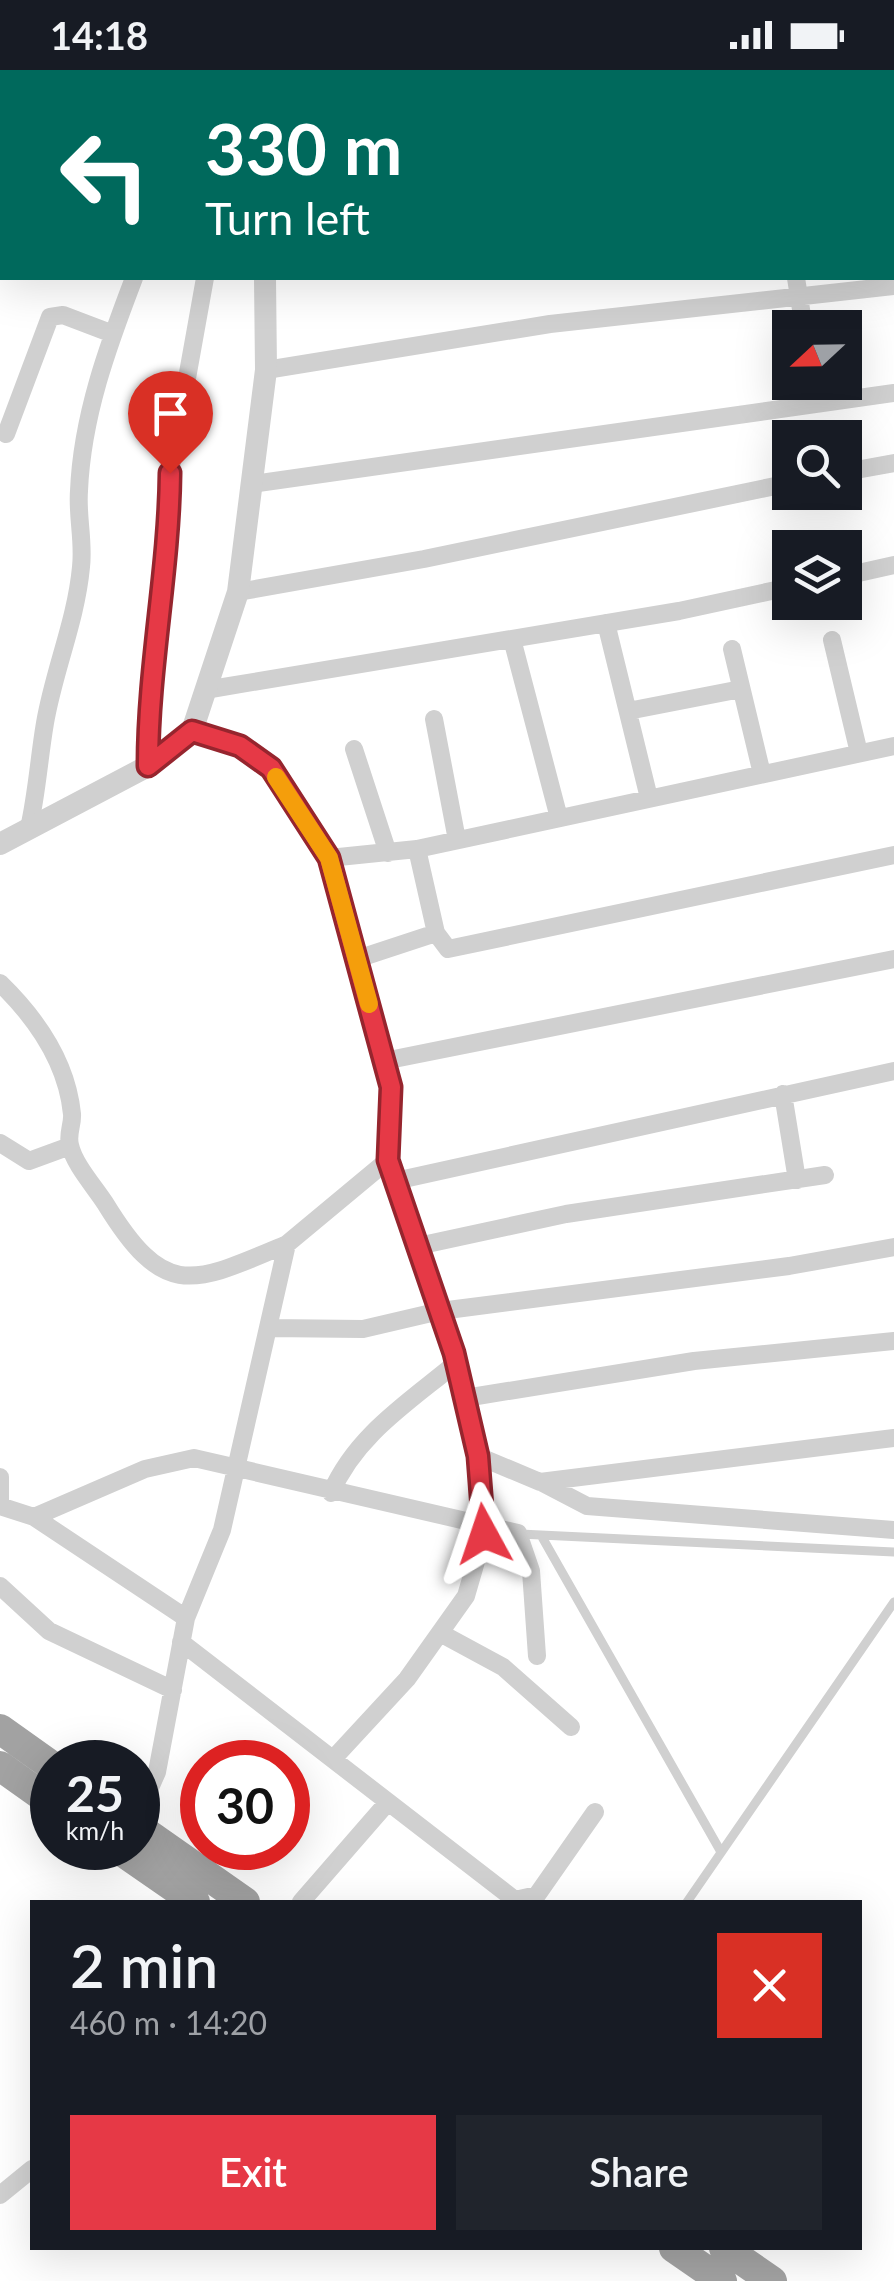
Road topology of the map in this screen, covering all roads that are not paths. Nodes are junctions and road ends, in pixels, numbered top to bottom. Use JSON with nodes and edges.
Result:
{"nodes":[{"id":1,"x":133,"y":280,"type":"edge"},
{"id":2,"x":205,"y":280,"type":"edge"},
{"id":3,"x":266,"y":280,"type":"edge"},
{"id":4,"x":796,"y":280,"type":"edge"},
{"id":5,"x":894,"y":286,"type":"edge"},
{"id":6,"x":799,"y":298,"type":"junction"},
{"id":7,"x":801,"y":310,"type":"edge"},
{"id":8,"x":113,"y":334,"type":"junction"},
{"id":9,"x":266,"y":370,"type":"junction"},
{"id":10,"x":894,"y":393,"type":"edge"},
{"id":11,"x":815,"y":400,"type":"edge"},
{"id":12,"x":816,"y":404,"type":"junction"},
{"id":13,"x":6,"y":434,"type":"dead end"},
{"id":14,"x":894,"y":463,"type":"edge"},
{"id":15,"x":862,"y":469,"type":"edge"},
{"id":16,"x":252,"y":484,"type":"junction"},
{"id":17,"x":772,"y":487,"type":"edge"},
{"id":18,"x":894,"y":565,"type":"edge"},
{"id":19,"x":862,"y":572,"type":"edge"},
{"id":20,"x":772,"y":591,"type":"edge"},
{"id":21,"x":238,"y":592,"type":"junction"},
{"id":22,"x":606,"y":623,"type":"junction"},
{"id":23,"x":512,"y":639,"type":"junction"},
{"id":24,"x":832,"y":640,"type":"dead end"},
{"id":25,"x":732,"y":649,"type":"dead end"},
{"id":26,"x":742,"y":689,"type":"junction"},
{"id":27,"x":206,"y":690,"type":"junction"},
{"id":28,"x":628,"y":711,"type":"junction"},
{"id":29,"x":434,"y":719,"type":"dead end"},
{"id":30,"x":192,"y":731,"type":"junction"},
{"id":31,"x":894,"y":746,"type":"edge"},
{"id":32,"x":354,"y":748,"type":"dead end"},
{"id":33,"x":859,"y":753,"type":"junction"},
{"id":34,"x":148,"y":766,"type":"junction"},
{"id":35,"x":762,"y":774,"type":"junction"},
{"id":36,"x":649,"y":798,"type":"junction"},
{"id":37,"x":559,"y":818,"type":"junction"},
{"id":38,"x":29,"y":828,"type":"junction"},
{"id":39,"x":457,"y":840,"type":"junction"},
{"id":40,"x":0,"y":844,"type":"edge"},
{"id":41,"x":417,"y":849,"type":"junction"},
{"id":42,"x":388,"y":853,"type":"junction"},
{"id":43,"x":894,"y":856,"type":"edge"},
{"id":44,"x":329,"y":858,"type":"junction"},
{"id":45,"x":436,"y":933,"type":"junction"},
{"id":46,"x":357,"y":959,"type":"junction"},
{"id":47,"x":894,"y":959,"type":"edge"},
{"id":48,"x":0,"y":983,"type":"edge"},
{"id":49,"x":384,"y":1062,"type":"junction"},
{"id":50,"x":894,"y":1071,"type":"edge"},
{"id":51,"x":783,"y":1094,"type":"junction"},
{"id":52,"x":0,"y":1143,"type":"edge"},
{"id":53,"x":70,"y":1146,"type":"junction"},
{"id":54,"x":388,"y":1160,"type":"junction"},
{"id":55,"x":825,"y":1175,"type":"dead end"},
{"id":56,"x":396,"y":1180,"type":"junction"},
{"id":57,"x":797,"y":1180,"type":"junction"},
{"id":58,"x":287,"y":1244,"type":"junction"},
{"id":59,"x":418,"y":1246,"type":"junction"},
{"id":60,"x":894,"y":1247,"type":"edge"},
{"id":61,"x":440,"y":1312,"type":"junction"},
{"id":62,"x":268,"y":1328,"type":"junction"},
{"id":63,"x":894,"y":1341,"type":"edge"},
{"id":64,"x":456,"y":1362,"type":"junction"},
{"id":65,"x":464,"y":1398,"type":"junction"},
{"id":66,"x":894,"y":1438,"type":"edge"},
{"id":67,"x":478,"y":1456,"type":"junction"},
{"id":68,"x":238,"y":1466,"type":"junction"},
{"id":69,"x":0,"y":1477,"type":"edge"},
{"id":70,"x":540,"y":1482,"type":"junction"},
{"id":71,"x":331,"y":1493,"type":"junction"},
{"id":72,"x":0,"y":1504,"type":"edge"},
{"id":73,"x":34,"y":1517,"type":"junction"},
{"id":74,"x":484,"y":1525,"type":"junction"},
{"id":75,"x":894,"y":1530,"type":"edge"},
{"id":76,"x":518,"y":1533,"type":"junction"},
{"id":77,"x":542,"y":1537,"type":"junction"},
{"id":78,"x":894,"y":1552,"type":"edge"},
{"id":79,"x":0,"y":1586,"type":"edge"},
{"id":80,"x":894,"y":1602,"type":"edge"},
{"id":81,"x":186,"y":1618,"type":"junction"},
{"id":82,"x":442,"y":1634,"type":"junction"},
{"id":83,"x":182,"y":1642,"type":"junction"},
{"id":84,"x":537,"y":1656,"type":"dead end"},
{"id":85,"x":174,"y":1690,"type":"junction"},
{"id":86,"x":571,"y":1726,"type":"dead end"},
{"id":87,"x":0,"y":1729,"type":"edge"},
{"id":88,"x":30,"y":1750,"type":"edge"},
{"id":89,"x":160,"y":1758,"type":"edge"},
{"id":90,"x":334,"y":1758,"type":"junction"},
{"id":91,"x":0,"y":1766,"type":"edge"},
{"id":92,"x":30,"y":1787,"type":"edge"},
{"id":93,"x":388,"y":1802,"type":"junction"},
{"id":94,"x":595,"y":1812,"type":"dead end"},
{"id":95,"x":160,"y":1842,"type":"edge"},
{"id":96,"x":721,"y":1852,"type":"junction"},
{"id":97,"x":148,"y":1870,"type":"edge"},
{"id":98,"x":192,"y":1900,"type":"edge"},
{"id":99,"x":242,"y":1900,"type":"edge"},
{"id":100,"x":303,"y":1900,"type":"edge"},
{"id":101,"x":519,"y":1900,"type":"edge"},
{"id":102,"x":526,"y":1900,"type":"edge"},
{"id":103,"x":688,"y":1900,"type":"edge"},
{"id":104,"x":30,"y":2171,"type":"edge"},
{"id":105,"x":0,"y":2195,"type":"edge"},
{"id":106,"x":677,"y":2250,"type":"edge"},
{"id":107,"x":727,"y":2250,"type":"edge"},
{"id":108,"x":722,"y":2281,"type":"edge"},
{"id":109,"x":772,"y":2281,"type":"edge"}],
"edges":[{"from":1,"to":8,"type":"street"},
{"from":2,"to":34,"type":"street"},
{"from":3,"to":9,"type":"street"},
{"from":4,"to":6,"type":"street"},
{"from":5,"to":6,"type":"street"},
{"from":6,"to":7,"type":"street"},
{"from":6,"to":9,"type":"street"},
{"from":8,"to":13,"type":"street"},
{"from":8,"to":38,"type":"street"},
{"from":9,"to":16,"type":"street"},
{"from":10,"to":12,"type":"street"},
{"from":11,"to":12,"type":"street"},
{"from":12,"to":16,"type":"street"},
{"from":14,"to":15,"type":"street"},
{"from":16,"to":21,"type":"street"},
{"from":17,"to":21,"type":"street"},
{"from":18,"to":19,"type":"street"},
{"from":20,"to":22,"type":"street"},
{"from":21,"to":27,"type":"street"},
{"from":22,"to":23,"type":"street"},
{"from":22,"to":28,"type":"street"},
{"from":23,"to":27,"type":"street"},
{"from":23,"to":37,"type":"street"},
{"from":24,"to":33,"type":"street"},
{"from":25,"to":26,"type":"street"},
{"from":26,"to":28,"type":"street"},
{"from":26,"to":35,"type":"street"},
{"from":27,"to":30,"type":"street"},
{"from":28,"to":36,"type":"street"},
{"from":29,"to":39,"type":"street"},
{"from":30,"to":34,"type":"street"},
{"from":30,"to":44,"type":"street"},
{"from":31,"to":33,"type":"street"},
{"from":32,"to":42,"type":"street"},
{"from":33,"to":35,"type":"street"},
{"from":34,"to":38,"type":"street"},
{"from":35,"to":36,"type":"street"},
{"from":36,"to":37,"type":"street"},
{"from":37,"to":39,"type":"street"},
{"from":38,"to":40,"type":"street"},
{"from":39,"to":41,"type":"street"},
{"from":41,"to":42,"type":"street"},
{"from":41,"to":45,"type":"street"},
{"from":42,"to":44,"type":"street"},
{"from":43,"to":45,"type":"street"},
{"from":44,"to":46,"type":"street"},
{"from":45,"to":46,"type":"street"},
{"from":46,"to":49,"type":"street"},
{"from":47,"to":49,"type":"street"},
{"from":48,"to":53,"type":"street"},
{"from":49,"to":54,"type":"street"},
{"from":50,"to":51,"type":"street"},
{"from":51,"to":56,"type":"street"},
{"from":51,"to":57,"type":"street"},
{"from":52,"to":53,"type":"street"},
{"from":53,"to":58,"type":"street"},
{"from":54,"to":56,"type":"street"},
{"from":54,"to":58,"type":"street"},
{"from":55,"to":57,"type":"street"},
{"from":56,"to":59,"type":"street"},
{"from":57,"to":59,"type":"street"},
{"from":58,"to":62,"type":"street"},
{"from":59,"to":61,"type":"street"},
{"from":60,"to":61,"type":"street"},
{"from":61,"to":62,"type":"street"},
{"from":61,"to":64,"type":"street"},
{"from":62,"to":68,"type":"street"},
{"from":63,"to":65,"type":"street"},
{"from":64,"to":65,"type":"street"},
{"from":64,"to":71,"type":"street"},
{"from":65,"to":67,"type":"street"},
{"from":66,"to":70,"type":"street"},
{"from":67,"to":70,"type":"street"},
{"from":67,"to":74,"type":"street"},
{"from":68,"to":71,"type":"street"},
{"from":68,"to":73,"type":"street"},
{"from":68,"to":81,"type":"street"},
{"from":69,"to":72,"type":"street"},
{"from":70,"to":75,"type":"street"},
{"from":71,"to":74,"type":"street"},
{"from":72,"to":73,"type":"street"},
{"from":73,"to":81,"type":"street"},
{"from":74,"to":76,"type":"street"},
{"from":74,"to":82,"type":"street"},
{"from":76,"to":77,"type":"lane"},
{"from":76,"to":84,"type":"street"},
{"from":77,"to":78,"type":"lane"},
{"from":77,"to":96,"type":"lane"},
{"from":79,"to":85,"type":"street"},
{"from":80,"to":96,"type":"lane"},
{"from":81,"to":83,"type":"street"},
{"from":82,"to":86,"type":"street"},
{"from":82,"to":90,"type":"street"},
{"from":83,"to":85,"type":"street"},
{"from":83,"to":90,"type":"street"},
{"from":85,"to":89,"type":"street"},
{"from":87,"to":88,"type":"highway"},
{"from":90,"to":93,"type":"street"},
{"from":91,"to":92,"type":"highway"},
{"from":93,"to":100,"type":"street"},
{"from":93,"to":101,"type":"street"},
{"from":94,"to":102,"type":"street"},
{"from":95,"to":99,"type":"highway"},
{"from":96,"to":103,"type":"lane"},
{"from":97,"to":98,"type":"highway"},
{"from":104,"to":105,"type":"street"},
{"from":106,"to":108,"type":"highway"},
{"from":107,"to":109,"type":"highway"}]}
